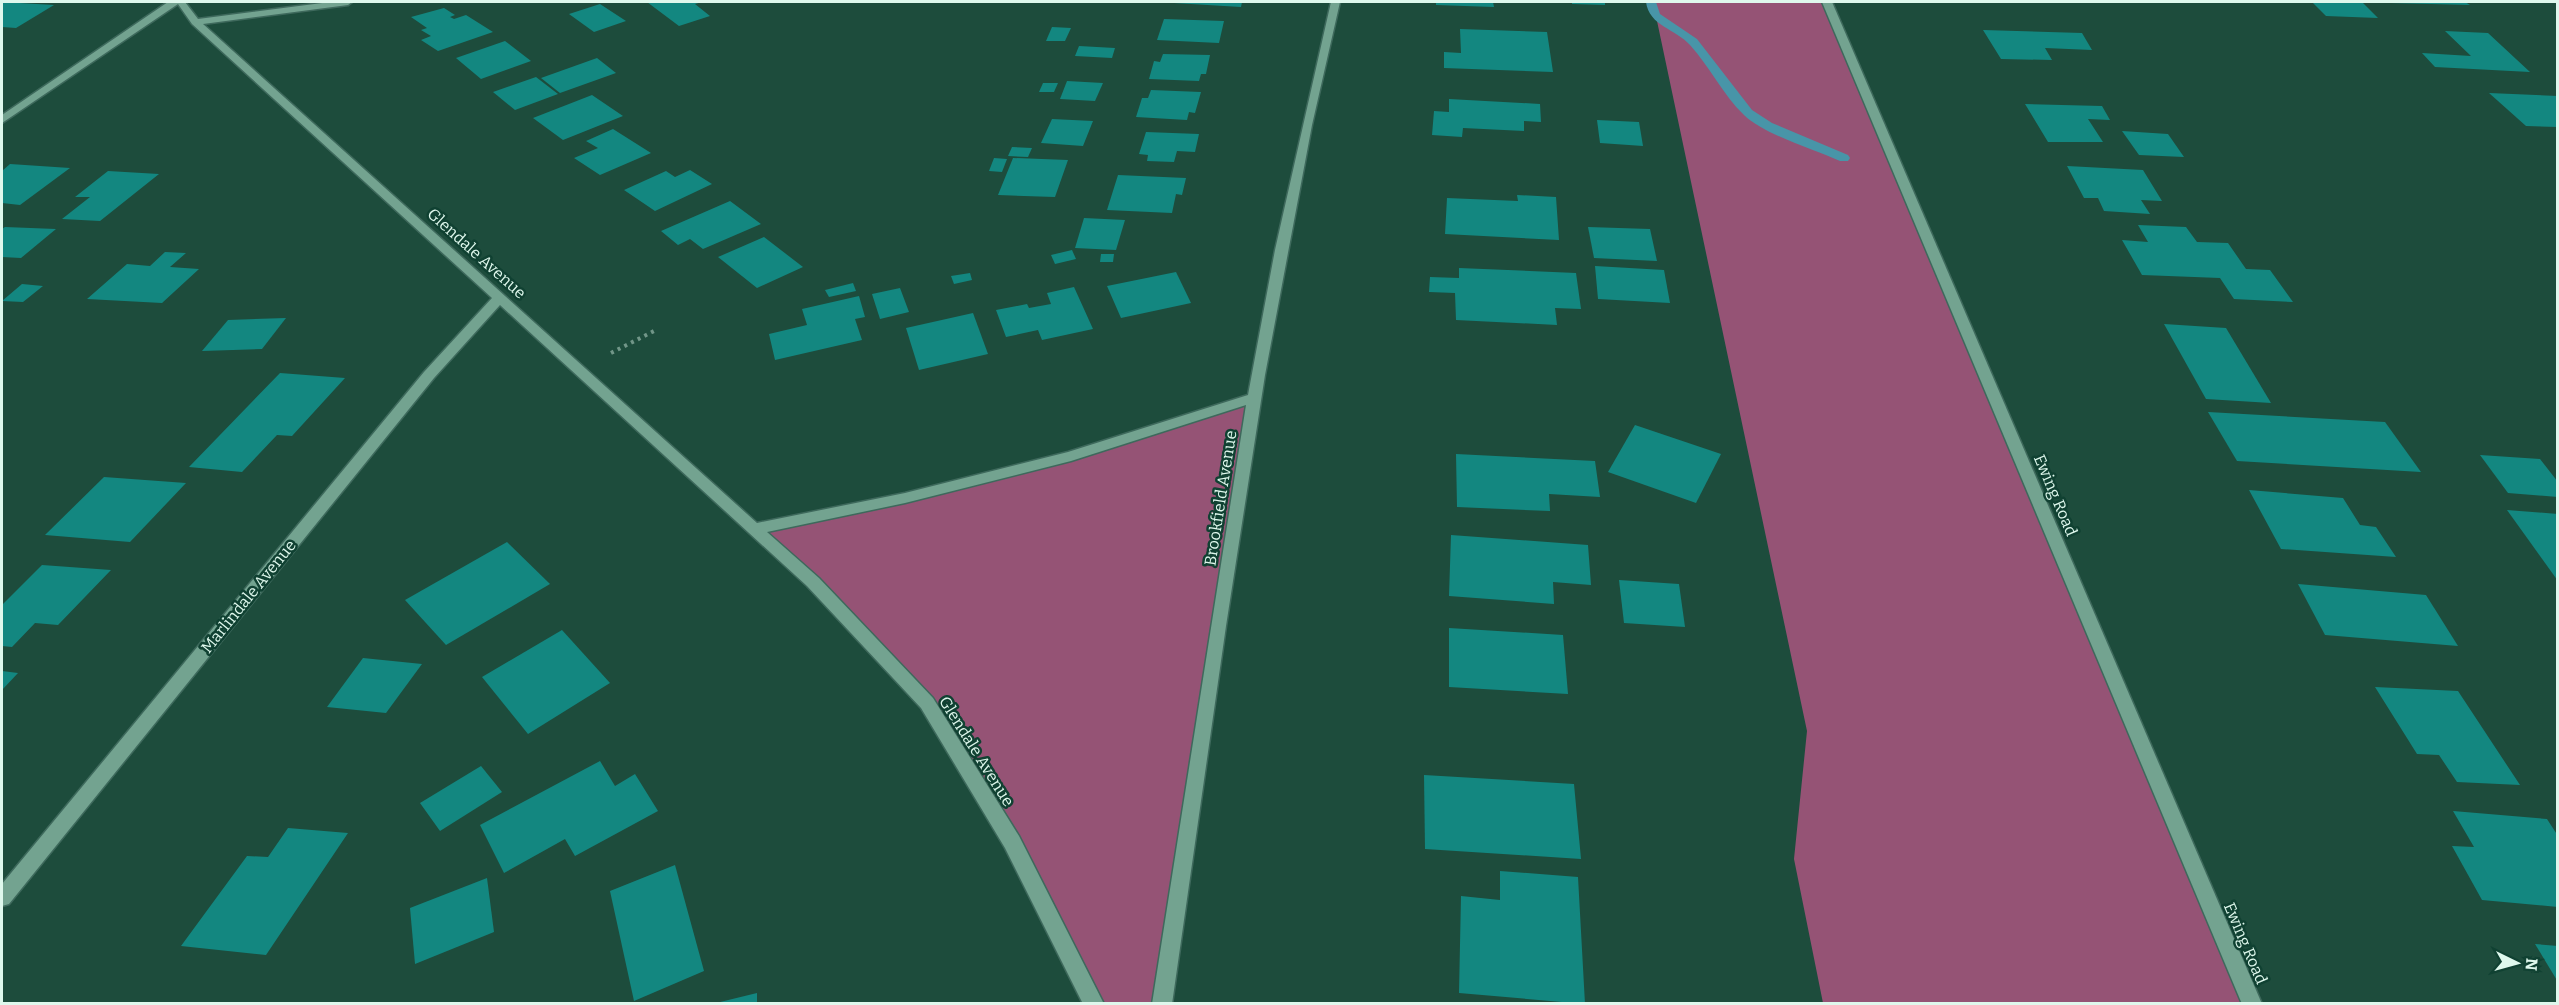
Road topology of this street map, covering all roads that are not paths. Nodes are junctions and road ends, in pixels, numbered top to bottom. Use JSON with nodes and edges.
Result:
{"nodes":[{"id":1,"x":174,"y":2,"type":"edge"},
{"id":2,"x":181,"y":2,"type":"edge"},
{"id":3,"x":348,"y":2,"type":"edge"},
{"id":4,"x":1336,"y":2,"type":"edge"},
{"id":5,"x":1827,"y":2,"type":"edge"},
{"id":6,"x":195,"y":22,"type":"junction"},
{"id":7,"x":2,"y":120,"type":"edge"},
{"id":8,"x":500,"y":297,"type":"junction"},
{"id":9,"x":1253,"y":398,"type":"junction"},
{"id":10,"x":753,"y":529,"type":"junction"},
{"id":11,"x":2,"y":898,"type":"edge"},
{"id":12,"x":1094,"y":1004,"type":"edge"},
{"id":13,"x":1162,"y":1004,"type":"edge"},
{"id":14,"x":2252,"y":1004,"type":"edge"}],
"edges":[{"from":1,"to":7,"type":"street"},
{"from":2,"to":6,"type":"street","name":"Glendale Avenue"},
{"from":3,"to":6,"type":"street"},
{"from":4,"to":9,"type":"street","name":"Brookfield Avenue"},
{"from":5,"to":14,"type":"street","name":"Ewing Road"},
{"from":6,"to":8,"type":"street","name":"Glendale Avenue"},
{"from":8,"to":10,"type":"street","name":"Glendale Avenue"},
{"from":8,"to":11,"type":"street","name":"Marlindale Avenue"},
{"from":9,"to":10,"type":"street"},
{"from":9,"to":13,"type":"street","name":"Brookfield Avenue"},
{"from":10,"to":12,"type":"street","name":"Glendale Avenue"}]}
